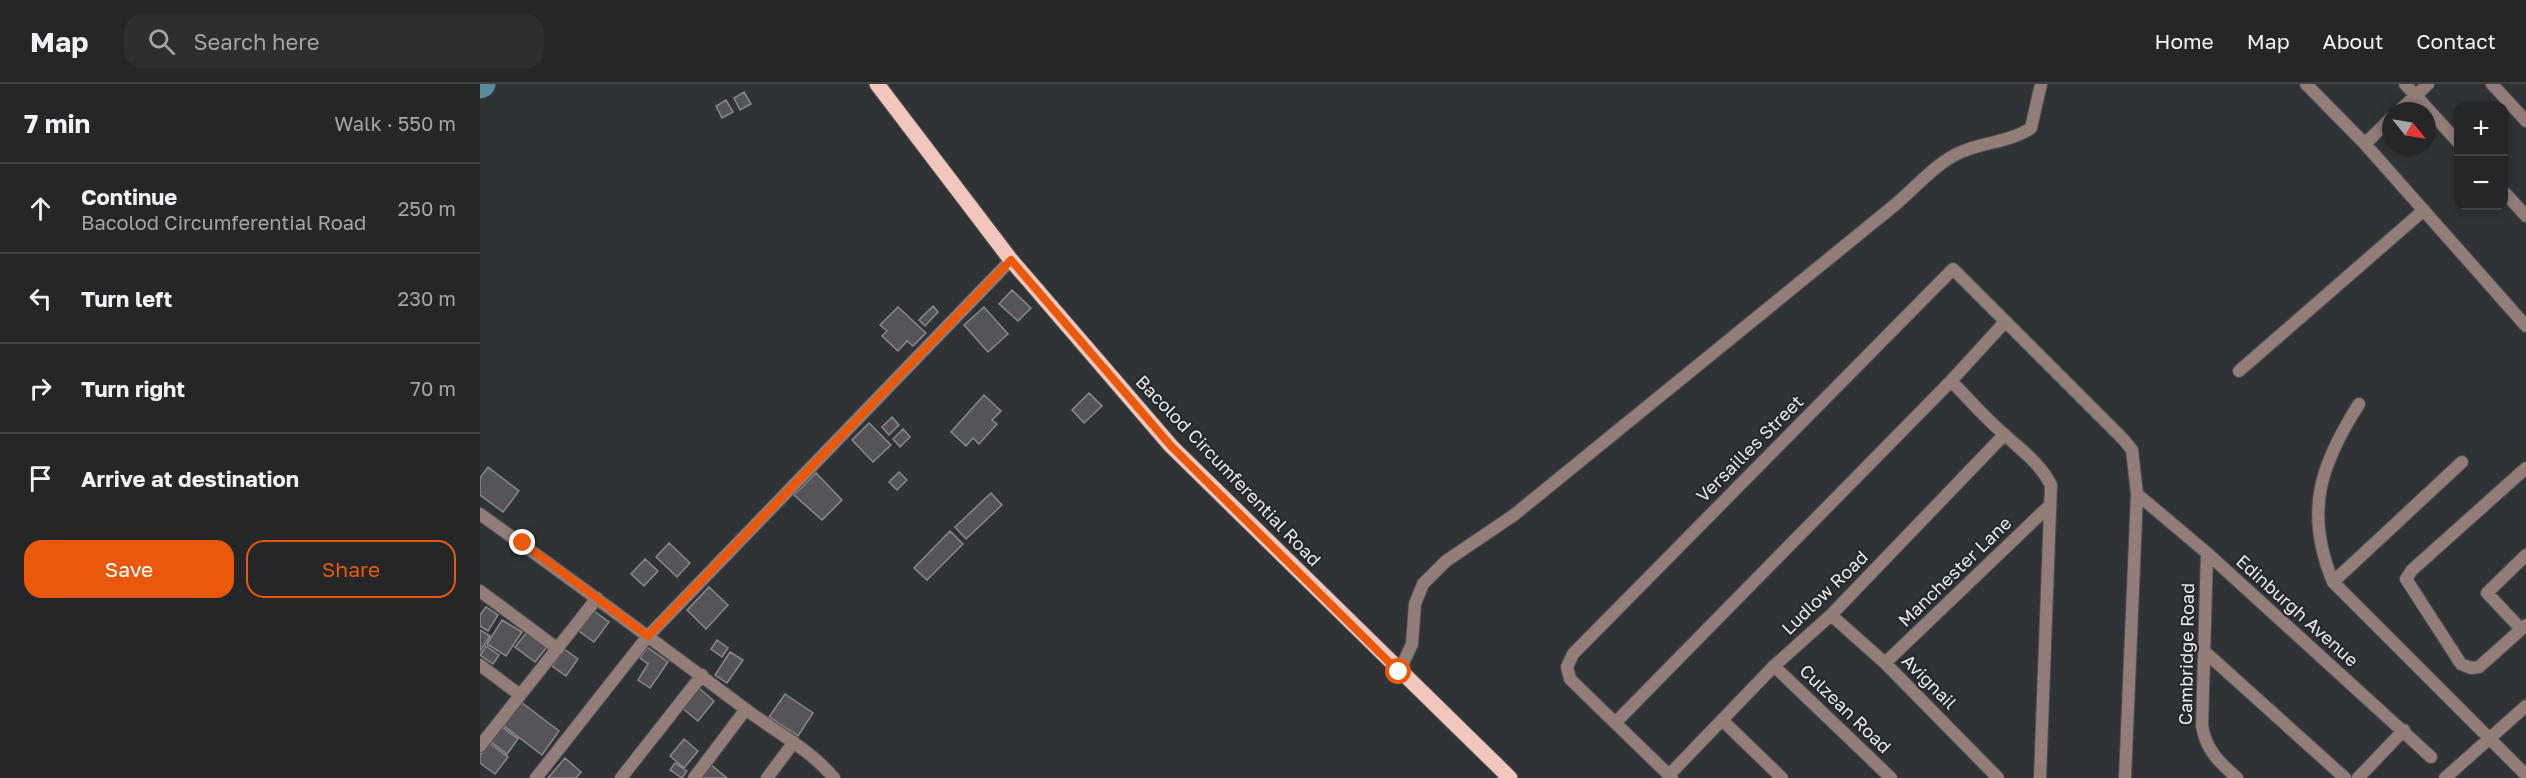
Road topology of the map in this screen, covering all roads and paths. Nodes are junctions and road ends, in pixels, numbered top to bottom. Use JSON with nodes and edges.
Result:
{"nodes":[{"id":1,"x":877,"y":84,"type":"edge"},
{"id":2,"x":2041,"y":84,"type":"edge"},
{"id":3,"x":2306,"y":84,"type":"edge"},
{"id":4,"x":2405,"y":84,"type":"edge"},
{"id":5,"x":2428,"y":84,"type":"edge"},
{"id":6,"x":2492,"y":84,"type":"edge"},
{"id":7,"x":2415,"y":95,"type":"junction"},
{"id":8,"x":2408,"y":102,"type":"edge"},
{"id":9,"x":2526,"y":121,"type":"edge"},
{"id":10,"x":2382,"y":127,"type":"edge"},
{"id":11,"x":2454,"y":138,"type":"edge"},
{"id":12,"x":2365,"y":144,"type":"junction"},
{"id":13,"x":2508,"y":196,"type":"edge"},
{"id":14,"x":2424,"y":210,"type":"junction"},
{"id":15,"x":2526,"y":216,"type":"edge"},
{"id":16,"x":1011,"y":260,"type":"junction"},
{"id":17,"x":2004,"y":323,"type":"junction"},
{"id":18,"x":2526,"y":326,"type":"edge"},
{"id":19,"x":2239,"y":371,"type":"dead end"},
{"id":20,"x":1951,"y":381,"type":"junction"},
{"id":21,"x":2359,"y":404,"type":"dead end"},
{"id":22,"x":2004,"y":435,"type":"junction"},
{"id":23,"x":2462,"y":462,"type":"dead end"},
{"id":24,"x":2526,"y":468,"type":"edge"},
{"id":25,"x":2137,"y":494,"type":"junction"},
{"id":26,"x":2049,"y":506,"type":"junction"},
{"id":27,"x":480,"y":514,"type":"edge"},
{"id":28,"x":2207,"y":553,"type":"junction"},
{"id":29,"x":2526,"y":555,"type":"edge"},
{"id":30,"x":2333,"y":582,"type":"junction"},
{"id":31,"x":480,"y":591,"type":"edge"},
{"id":32,"x":597,"y":598,"type":"junction"},
{"id":33,"x":1831,"y":615,"type":"junction"},
{"id":34,"x":2524,"y":627,"type":"edge"},
{"id":35,"x":648,"y":636,"type":"junction"},
{"id":36,"x":558,"y":649,"type":"junction"},
{"id":37,"x":2204,"y":651,"type":"junction"},
{"id":38,"x":1885,"y":663,"type":"junction"},
{"id":39,"x":480,"y":665,"type":"edge"},
{"id":40,"x":1774,"y":666,"type":"junction"},
{"id":41,"x":1399,"y":672,"type":"junction"},
{"id":42,"x":702,"y":675,"type":"junction"},
{"id":43,"x":520,"y":694,"type":"junction"},
{"id":44,"x":2526,"y":706,"type":"edge"},
{"id":45,"x":746,"y":710,"type":"junction"},
{"id":46,"x":1722,"y":720,"type":"junction"},
{"id":47,"x":1615,"y":723,"type":"junction"},
{"id":48,"x":2404,"y":730,"type":"junction"},
{"id":49,"x":2490,"y":736,"type":"junction"},
{"id":50,"x":794,"y":742,"type":"junction"},
{"id":51,"x":481,"y":743,"type":"edge"},
{"id":52,"x":2431,"y":757,"type":"dead end"},
{"id":53,"x":2526,"y":775,"type":"edge"},
{"id":54,"x":1671,"y":777,"type":"edge"},
{"id":55,"x":536,"y":778,"type":"edge"},
{"id":56,"x":621,"y":778,"type":"edge"},
{"id":57,"x":694,"y":778,"type":"edge"},
{"id":58,"x":767,"y":778,"type":"edge"},
{"id":59,"x":834,"y":778,"type":"edge"},
{"id":60,"x":1510,"y":778,"type":"edge"},
{"id":61,"x":1782,"y":778,"type":"edge"},
{"id":62,"x":1892,"y":778,"type":"edge"},
{"id":63,"x":1998,"y":778,"type":"edge"},
{"id":64,"x":2040,"y":778,"type":"edge"},
{"id":65,"x":2125,"y":778,"type":"edge"},
{"id":66,"x":2236,"y":778,"type":"edge"},
{"id":67,"x":2345,"y":778,"type":"edge"},
{"id":68,"x":2358,"y":778,"type":"edge"},
{"id":69,"x":2445,"y":778,"type":"edge"}],
"edges":[{"from":1,"to":16,"type":"main road","name":"Bacolod Circumferential Road"},
{"from":2,"to":41,"type":"street"},
{"from":3,"to":12,"type":"street"},
{"from":4,"to":7,"type":"street"},
{"from":5,"to":7,"type":"street"},
{"from":6,"to":9,"type":"street"},
{"from":7,"to":8,"type":"street"},
{"from":7,"to":11,"type":"street"},
{"from":10,"to":12,"type":"street"},
{"from":12,"to":14,"type":"street"},
{"from":13,"to":15,"type":"street"},
{"from":14,"to":18,"type":"street"},
{"from":14,"to":19,"type":"street"},
{"from":16,"to":35,"type":"street"},
{"from":16,"to":41,"type":"main road","name":"Bacolod Circumferential Road"},
{"from":17,"to":20,"type":"street"},
{"from":17,"to":25,"type":"street"},
{"from":17,"to":47,"type":"street","name":"Versailles Street"},
{"from":20,"to":22,"type":"street"},
{"from":20,"to":47,"type":"street"},
{"from":21,"to":30,"type":"street"},
{"from":22,"to":26,"type":"street"},
{"from":22,"to":33,"type":"street","name":"Ludlow Road"},
{"from":23,"to":30,"type":"street"},
{"from":24,"to":34,"type":"street"},
{"from":25,"to":28,"type":"street","name":"Edinburgh Avenue"},
{"from":25,"to":65,"type":"street"},
{"from":26,"to":38,"type":"street","name":"Manchester Lane"},
{"from":26,"to":64,"type":"street"},
{"from":27,"to":32,"type":"street"},
{"from":28,"to":37,"type":"street","name":"Cambridge Road"},
{"from":28,"to":48,"type":"street","name":"Edinburgh Avenue"},
{"from":29,"to":34,"type":"street"},
{"from":30,"to":49,"type":"street"},
{"from":31,"to":36,"type":"street"},
{"from":32,"to":35,"type":"street"},
{"from":32,"to":36,"type":"street"},
{"from":33,"to":38,"type":"street","name":"Avignail"},
{"from":33,"to":40,"type":"street","name":"Ludlow Road"},
{"from":35,"to":42,"type":"street"},
{"from":35,"to":55,"type":"street"},
{"from":36,"to":43,"type":"street"},
{"from":37,"to":66,"type":"street","name":"Cambridge Road"},
{"from":37,"to":67,"type":"street"},
{"from":38,"to":63,"type":"street","name":"Avignail"},
{"from":39,"to":43,"type":"street"},
{"from":40,"to":46,"type":"street","name":"Ludlow Road"},
{"from":40,"to":62,"type":"street","name":"Culzean Road"},
{"from":41,"to":60,"type":"main road","name":"Bacolod Circumferential Road"},
{"from":42,"to":45,"type":"street"},
{"from":42,"to":56,"type":"street"},
{"from":43,"to":51,"type":"street"},
{"from":44,"to":49,"type":"street"},
{"from":45,"to":50,"type":"street"},
{"from":45,"to":57,"type":"street"},
{"from":46,"to":54,"type":"street","name":"Ludlow Road"},
{"from":46,"to":61,"type":"street"},
{"from":47,"to":54,"type":"street"},
{"from":48,"to":52,"type":"street","name":"Edinburgh Avenue"},
{"from":48,"to":68,"type":"street"},
{"from":49,"to":53,"type":"street"},
{"from":49,"to":69,"type":"street"},
{"from":50,"to":58,"type":"street"},
{"from":50,"to":59,"type":"street"}]}
